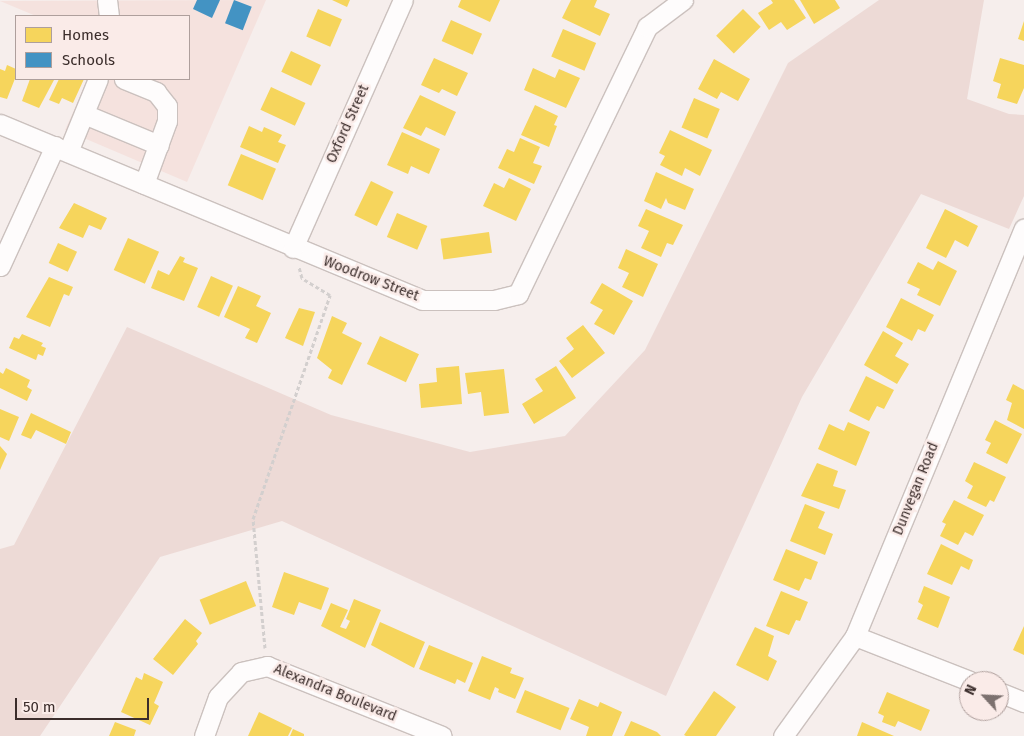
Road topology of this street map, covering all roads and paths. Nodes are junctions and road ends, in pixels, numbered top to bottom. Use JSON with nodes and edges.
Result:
{"nodes":[{"id":1,"x":107,"y":0,"type":"edge"},
{"id":2,"x":403,"y":0,"type":"edge"},
{"id":3,"x":683,"y":0,"type":"edge"},
{"id":4,"x":109,"y":15,"type":"edge"},
{"id":5,"x":98,"y":80,"type":"edge"},
{"id":6,"x":126,"y":80,"type":"edge"},
{"id":7,"x":84,"y":114,"type":"junction"},
{"id":8,"x":0,"y":124,"type":"edge"},
{"id":9,"x":158,"y":145,"type":"junction"},
{"id":10,"x":61,"y":149,"type":"junction"},
{"id":11,"x":144,"y":184,"type":"junction"},
{"id":12,"x":1024,"y":229,"type":"edge"},
{"id":13,"x":293,"y":248,"type":"junction"},
{"id":14,"x":0,"y":266,"type":"edge"},
{"id":15,"x":856,"y":636,"type":"junction"},
{"id":16,"x":267,"y":666,"type":"junction"},
{"id":17,"x":959,"y":677,"type":"edge"},
{"id":18,"x":1009,"y":696,"type":"edge"},
{"id":19,"x":1024,"y":702,"type":"edge"},
{"id":20,"x":204,"y":736,"type":"edge"},
{"id":21,"x":442,"y":736,"type":"edge"},
{"id":22,"x":783,"y":736,"type":"edge"}],
"edges":[{"from":1,"to":4,"type":"street"},
{"from":2,"to":13,"type":"street","name":"Oxford Street"},
{"from":3,"to":13,"type":"street","name":"Woodrow Street"},
{"from":5,"to":7,"type":"street"},
{"from":6,"to":9,"type":"street"},
{"from":7,"to":9,"type":"street"},
{"from":7,"to":10,"type":"street"},
{"from":8,"to":10,"type":"street","name":"Woodrow Street"},
{"from":9,"to":11,"type":"street"},
{"from":10,"to":11,"type":"street","name":"Woodrow Street"},
{"from":10,"to":14,"type":"street"},
{"from":11,"to":13,"type":"street","name":"Woodrow Street"},
{"from":12,"to":15,"type":"street","name":"Dunvegan Road"},
{"from":13,"to":16,"type":"path"},
{"from":15,"to":17,"type":"street"},
{"from":15,"to":22,"type":"street","name":"Dunvegan Road"},
{"from":16,"to":20,"type":"street","name":"Alexandra Boulevard"},
{"from":16,"to":21,"type":"street","name":"Alexandra Boulevard"},
{"from":18,"to":19,"type":"street"}]}
